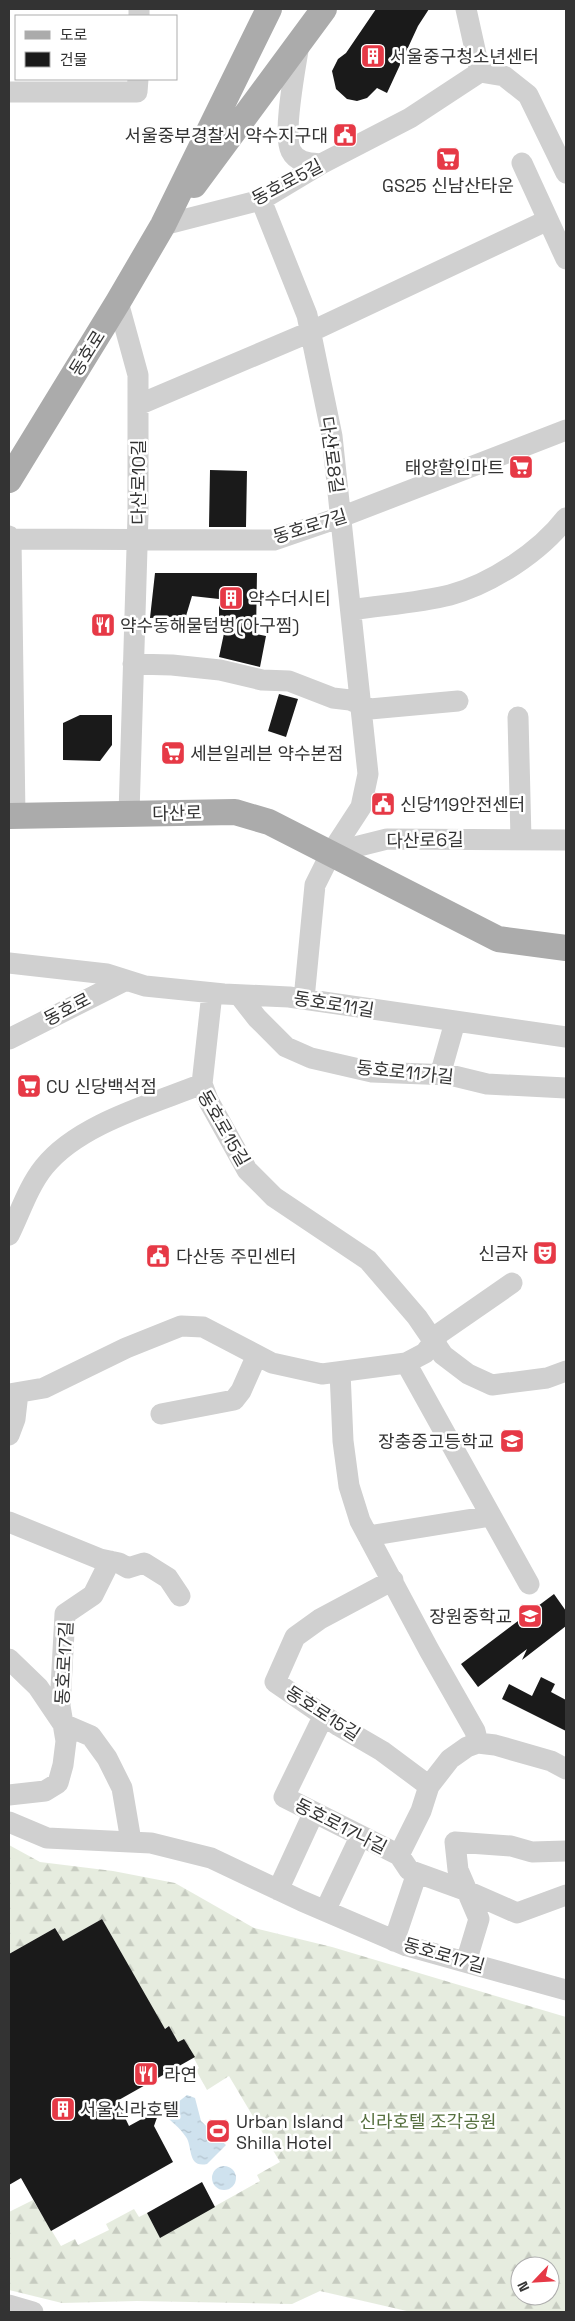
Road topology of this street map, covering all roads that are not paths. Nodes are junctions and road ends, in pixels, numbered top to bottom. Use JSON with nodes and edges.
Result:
{"nodes":[{"id":1,"x":270,"y":9,"type":"edge"},
{"id":2,"x":324,"y":9,"type":"edge"},
{"id":3,"x":466,"y":9,"type":"edge"},
{"id":4,"x":299,"y":44,"type":"junction"},
{"id":5,"x":480,"y":72,"type":"junction"},
{"id":6,"x":138,"y":80,"type":"edge"},
{"id":7,"x":9,"y":92,"type":"edge"},
{"id":8,"x":522,"y":163,"type":"dead end"},
{"id":9,"x":321,"y":164,"type":"junction"},
{"id":10,"x":566,"y":173,"type":"edge"},
{"id":11,"x":261,"y":200,"type":"junction"},
{"id":12,"x":548,"y":220,"type":"junction"},
{"id":13,"x":163,"y":225,"type":"junction"},
{"id":14,"x":566,"y":259,"type":"edge"},
{"id":15,"x":118,"y":302,"type":"junction"},
{"id":16,"x":310,"y":332,"type":"junction"},
{"id":17,"x":138,"y":405,"type":"junction"},
{"id":18,"x":566,"y":430,"type":"edge"},
{"id":19,"x":9,"y":480,"type":"edge"},
{"id":20,"x":341,"y":517,"type":"junction"},
{"id":21,"x":566,"y":518,"type":"edge"},
{"id":22,"x":10,"y":537,"type":"edge"},
{"id":23,"x":137,"y":540,"type":"junction"},
{"id":24,"x":351,"y":610,"type":"junction"},
{"id":25,"x":134,"y":664,"type":"junction"},
{"id":26,"x":458,"y":701,"type":"dead end"},
{"id":27,"x":360,"y":704,"type":"junction"},
{"id":28,"x":518,"y":717,"type":"dead end"},
{"id":29,"x":129,"y":814,"type":"junction"},
{"id":30,"x":12,"y":816,"type":"edge"},
{"id":31,"x":521,"y":839,"type":"junction"},
{"id":32,"x":566,"y":840,"type":"edge"},
{"id":33,"x":331,"y":854,"type":"junction"},
{"id":34,"x":566,"y":948,"type":"edge"},
{"id":35,"x":9,"y":963,"type":"edge"},
{"id":36,"x":126,"y":980,"type":"junction"},
{"id":37,"x":212,"y":993,"type":"junction"},
{"id":38,"x":239,"y":994,"type":"junction"},
{"id":39,"x":304,"y":999,"type":"junction"},
{"id":40,"x":455,"y":1022,"type":"junction"},
{"id":41,"x":566,"y":1037,"type":"edge"},
{"id":42,"x":9,"y":1039,"type":"edge"},
{"id":43,"x":440,"y":1075,"type":"junction"},
{"id":44,"x":202,"y":1084,"type":"junction"},
{"id":45,"x":566,"y":1088,"type":"edge"},
{"id":46,"x":9,"y":1235,"type":"edge"},
{"id":47,"x":512,"y":1283,"type":"dead end"},
{"id":48,"x":434,"y":1342,"type":"junction"},
{"id":49,"x":257,"y":1355,"type":"junction"},
{"id":50,"x":406,"y":1363,"type":"junction"},
{"id":51,"x":566,"y":1371,"type":"edge"},
{"id":52,"x":340,"y":1372,"type":"junction"},
{"id":53,"x":13,"y":1393,"type":"edge"},
{"id":54,"x":161,"y":1414,"type":"dead end"},
{"id":55,"x":9,"y":1435,"type":"edge"},
{"id":56,"x":491,"y":1516,"type":"junction"},
{"id":57,"x":9,"y":1522,"type":"edge"},
{"id":58,"x":368,"y":1536,"type":"junction"},
{"id":59,"x":110,"y":1561,"type":"junction"},
{"id":60,"x":393,"y":1580,"type":"junction"},
{"id":61,"x":530,"y":1584,"type":"dead end"},
{"id":62,"x":180,"y":1596,"type":"dead end"},
{"id":63,"x":9,"y":1658,"type":"edge"},
{"id":64,"x":324,"y":1715,"type":"junction"},
{"id":65,"x":64,"y":1724,"type":"junction"},
{"id":66,"x":478,"y":1743,"type":"junction"},
{"id":67,"x":566,"y":1769,"type":"edge"},
{"id":68,"x":429,"y":1786,"type":"junction"},
{"id":69,"x":9,"y":1795,"type":"edge"},
{"id":70,"x":314,"y":1812,"type":"junction"},
{"id":71,"x":9,"y":1822,"type":"edge"},
{"id":72,"x":360,"y":1836,"type":"junction"},
{"id":73,"x":131,"y":1841,"type":"junction"},
{"id":74,"x":566,"y":1851,"type":"edge"},
{"id":75,"x":399,"y":1856,"type":"junction"},
{"id":76,"x":417,"y":1873,"type":"junction"},
{"id":77,"x":278,"y":1890,"type":"junction"},
{"id":78,"x":467,"y":1891,"type":"junction"},
{"id":79,"x":566,"y":1895,"type":"edge"},
{"id":80,"x":325,"y":1911,"type":"junction"},
{"id":81,"x":394,"y":1941,"type":"junction"},
{"id":82,"x":466,"y":1962,"type":"junction"},
{"id":83,"x":566,"y":1990,"type":"edge"},
{"id":84,"x":9,"y":2304,"type":"edge"},
{"id":85,"x":33,"y":2312,"type":"edge"}],
"edges":[{"from":1,"to":13,"type":"main road","name":"동호로"},
{"from":2,"to":4,"type":"main road","name":"동호로"},
{"from":3,"to":5,"type":"street"},
{"from":4,"to":9,"type":"street"},
{"from":4,"to":13,"type":"main road","name":"동호로"},
{"from":5,"to":9,"type":"street","name":"동호로5길"},
{"from":5,"to":10,"type":"street"},
{"from":6,"to":7,"type":"street"},
{"from":8,"to":12,"type":"street"},
{"from":9,"to":11,"type":"street","name":"동호로5길"},
{"from":11,"to":13,"type":"street","name":"동호로5길"},
{"from":11,"to":16,"type":"street","name":"다산로8길"},
{"from":12,"to":14,"type":"street"},
{"from":12,"to":16,"type":"street"},
{"from":13,"to":15,"type":"main road","name":"동호로"},
{"from":15,"to":17,"type":"street","name":"다산로10길"},
{"from":15,"to":19,"type":"main road","name":"동호로"},
{"from":16,"to":17,"type":"street"},
{"from":16,"to":20,"type":"street","name":"다산로8길"},
{"from":17,"to":23,"type":"street","name":"다산로10길"},
{"from":18,"to":20,"type":"street","name":"동호로7길"},
{"from":20,"to":23,"type":"street","name":"동호로7길"},
{"from":20,"to":24,"type":"street","name":"다산로8길"},
{"from":21,"to":24,"type":"street"},
{"from":22,"to":23,"type":"street","name":"동호로7길"},
{"from":22,"to":30,"type":"street","name":"다산로"},
{"from":23,"to":25,"type":"street","name":"다산로10길"},
{"from":24,"to":27,"type":"street","name":"다산로8길"},
{"from":25,"to":27,"type":"street"},
{"from":25,"to":29,"type":"street","name":"다산로10길"},
{"from":26,"to":27,"type":"street"},
{"from":27,"to":33,"type":"street","name":"다산로8길"},
{"from":28,"to":31,"type":"street"},
{"from":29,"to":30,"type":"main road","name":"다산로"},
{"from":29,"to":33,"type":"main road","name":"다산로"},
{"from":31,"to":32,"type":"street","name":"다산로6길"},
{"from":31,"to":33,"type":"street","name":"다산로6길"},
{"from":33,"to":34,"type":"main road","name":"다산로"},
{"from":33,"to":39,"type":"street"},
{"from":35,"to":36,"type":"street","name":"동호로11길"},
{"from":36,"to":37,"type":"street","name":"동호로11길"},
{"from":36,"to":42,"type":"street","name":"동호로"},
{"from":37,"to":38,"type":"street","name":"동호로11길"},
{"from":37,"to":44,"type":"street"},
{"from":38,"to":39,"type":"street","name":"동호로11길"},
{"from":38,"to":43,"type":"street","name":"동호로11가길"},
{"from":39,"to":40,"type":"street","name":"동호로11길"},
{"from":40,"to":41,"type":"street","name":"동호로11길"},
{"from":40,"to":43,"type":"street"},
{"from":43,"to":45,"type":"street","name":"동호로11가길"},
{"from":44,"to":46,"type":"street","name":"동호로15길"},
{"from":44,"to":48,"type":"street","name":"동호로15길"},
{"from":47,"to":48,"type":"street"},
{"from":48,"to":50,"type":"street"},
{"from":48,"to":51,"type":"street","name":"동호로15길"},
{"from":49,"to":52,"type":"street"},
{"from":49,"to":53,"type":"street"},
{"from":49,"to":54,"type":"street"},
{"from":50,"to":52,"type":"street"},
{"from":50,"to":56,"type":"street"},
{"from":52,"to":58,"type":"street"},
{"from":53,"to":55,"type":"street"},
{"from":56,"to":58,"type":"street"},
{"from":56,"to":61,"type":"street"},
{"from":57,"to":59,"type":"street"},
{"from":58,"to":60,"type":"street"},
{"from":59,"to":62,"type":"street"},
{"from":59,"to":65,"type":"street","name":"동호로17길"},
{"from":60,"to":64,"type":"street","name":"동호로15길"},
{"from":60,"to":66,"type":"street"},
{"from":63,"to":65,"type":"street"},
{"from":64,"to":68,"type":"street","name":"동호로15길"},
{"from":64,"to":70,"type":"street","name":"동호로17나길"},
{"from":65,"to":69,"type":"street","name":"동호로17길"},
{"from":65,"to":73,"type":"street","name":"동호로17길"},
{"from":66,"to":67,"type":"street"},
{"from":66,"to":68,"type":"street","name":"동호로17나길"},
{"from":68,"to":75,"type":"street","name":"동호로17나길"},
{"from":70,"to":72,"type":"street","name":"동호로17나길"},
{"from":70,"to":77,"type":"street"},
{"from":71,"to":73,"type":"street","name":"동호로17길"},
{"from":72,"to":75,"type":"street","name":"동호로17나길"},
{"from":72,"to":80,"type":"street"},
{"from":73,"to":77,"type":"street","name":"동호로17길"},
{"from":74,"to":78,"type":"street"},
{"from":75,"to":76,"type":"street","name":"동호로17나길"},
{"from":76,"to":78,"type":"street","name":"동호로17나길"},
{"from":76,"to":81,"type":"street"},
{"from":77,"to":80,"type":"street","name":"동호로17길"},
{"from":78,"to":79,"type":"street","name":"동호로17나길"},
{"from":78,"to":82,"type":"street"},
{"from":80,"to":81,"type":"street","name":"동호로17길"},
{"from":81,"to":82,"type":"street","name":"동호로17길"},
{"from":82,"to":83,"type":"street","name":"동호로17길"},
{"from":84,"to":85,"type":"street"}]}
